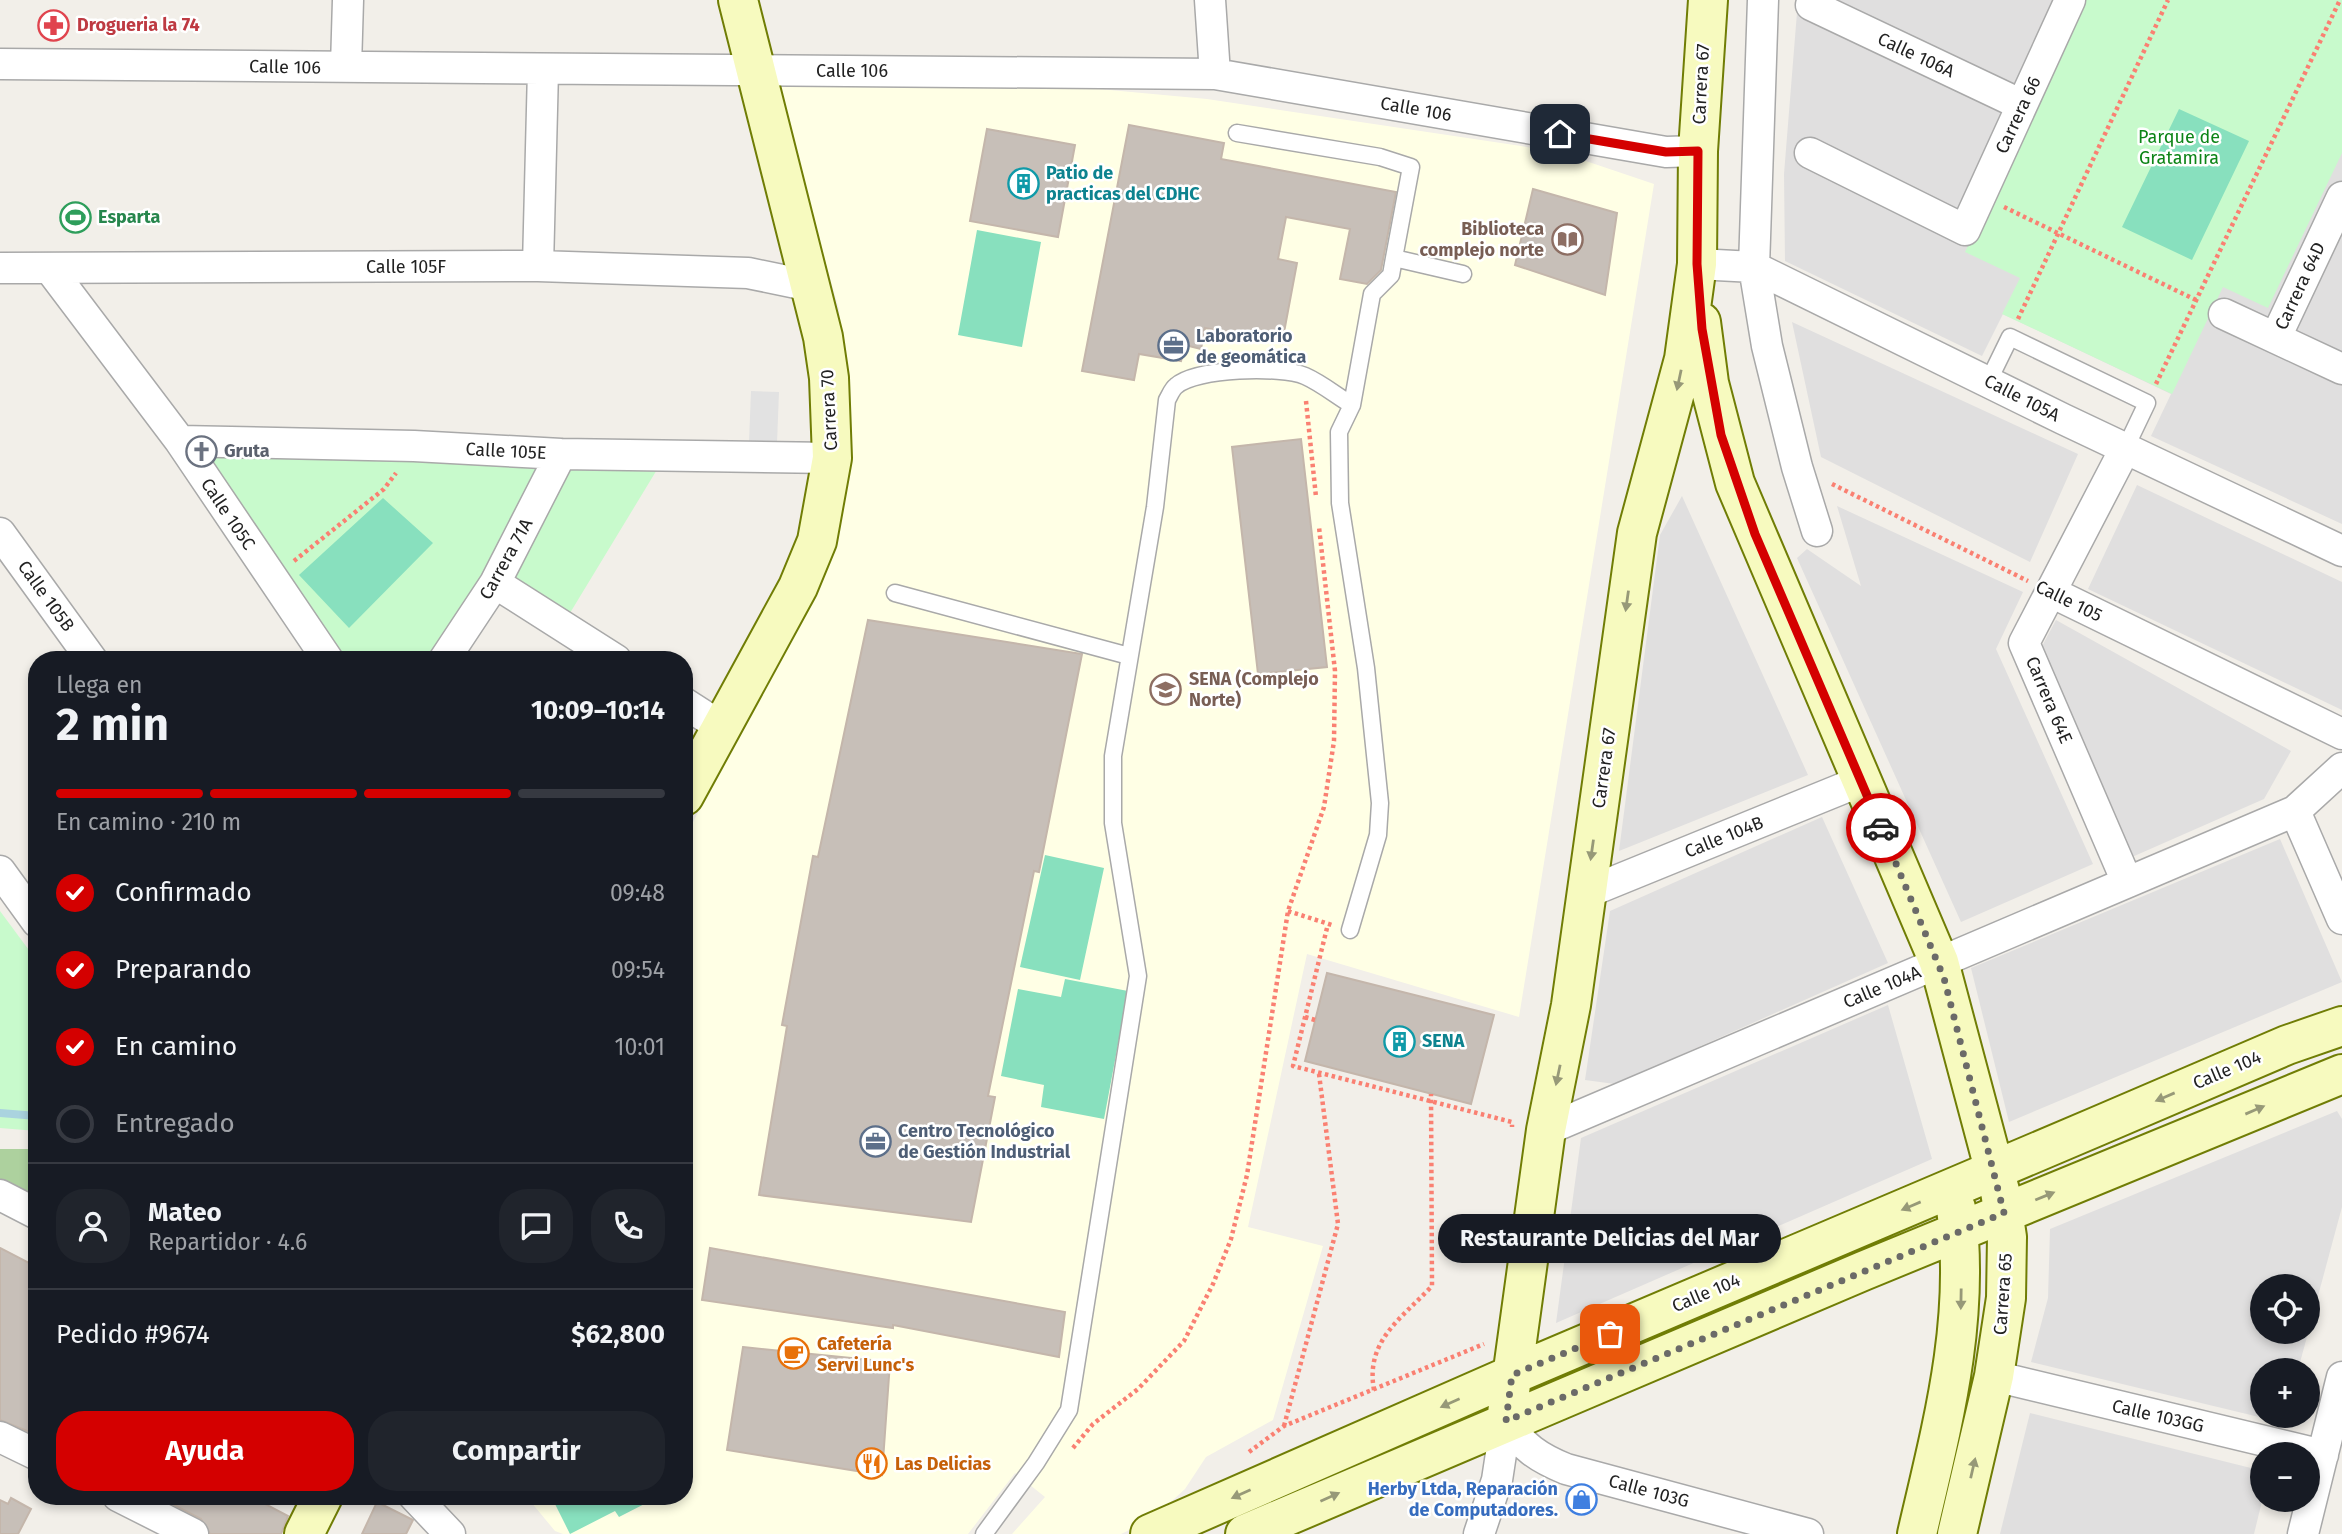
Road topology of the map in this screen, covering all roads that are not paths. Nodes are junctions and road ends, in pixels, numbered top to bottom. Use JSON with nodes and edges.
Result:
{"nodes":[{"id":1,"x":348,"y":0,"type":"edge"},
{"id":2,"x":738,"y":0,"type":"edge"},
{"id":3,"x":1210,"y":0,"type":"edge"},
{"id":4,"x":1708,"y":0,"type":"edge"},
{"id":5,"x":1763,"y":0,"type":"edge"},
{"id":6,"x":2070,"y":0,"type":"edge"},
{"id":7,"x":1811,"y":5,"type":"dead end"},
{"id":8,"x":0,"y":64,"type":"edge"},
{"id":9,"x":346,"y":67,"type":"junction"},
{"id":10,"x":543,"y":70,"type":"junction"},
{"id":11,"x":755,"y":71,"type":"junction"},
{"id":12,"x":1215,"y":74,"type":"junction"},
{"id":13,"x":2022,"y":105,"type":"junction"},
{"id":14,"x":1237,"y":133,"type":"dead end"},
{"id":15,"x":1698,"y":151,"type":"junction"},
{"id":16,"x":1810,"y":153,"type":"dead end"},
{"id":17,"x":2342,"y":197,"type":"edge"},
{"id":18,"x":1394,"y":258,"type":"junction"},
{"id":19,"x":1697,"y":264,"type":"junction"},
{"id":20,"x":538,"y":266,"type":"junction"},
{"id":21,"x":1754,"y":267,"type":"junction"},
{"id":22,"x":0,"y":268,"type":"edge"},
{"id":23,"x":50,"y":269,"type":"junction"},
{"id":24,"x":1462,"y":274,"type":"dead end"},
{"id":25,"x":811,"y":286,"type":"junction"},
{"id":26,"x":2224,"y":314,"type":"road end"},
{"id":27,"x":2276,"y":337,"type":"junction"},
{"id":28,"x":2342,"y":369,"type":"edge"},
{"id":29,"x":1989,"y":380,"type":"junction"},
{"id":30,"x":1352,"y":405,"type":"junction"},
{"id":31,"x":180,"y":441,"type":"junction"},
{"id":32,"x":2126,"y":446,"type":"junction"},
{"id":33,"x":561,"y":454,"type":"junction"},
{"id":34,"x":832,"y":458,"type":"junction"},
{"id":35,"x":1817,"y":531,"type":"dead end"},
{"id":36,"x":0,"y":533,"type":"edge"},
{"id":37,"x":2342,"y":551,"type":"edge"},
{"id":38,"x":495,"y":583,"type":"junction"},
{"id":39,"x":2051,"y":592,"type":"junction"},
{"id":40,"x":895,"y":593,"type":"dead end"},
{"id":41,"x":85,"y":651,"type":"edge"},
{"id":42,"x":322,"y":651,"type":"edge"},
{"id":43,"x":450,"y":651,"type":"edge"},
{"id":44,"x":602,"y":651,"type":"edge"},
{"id":45,"x":1129,"y":656,"type":"junction"},
{"id":46,"x":693,"y":709,"type":"edge"},
{"id":47,"x":723,"y":728,"type":"junction"},
{"id":48,"x":2342,"y":734,"type":"edge"},
{"id":49,"x":2342,"y":768,"type":"edge"},
{"id":50,"x":693,"y":780,"type":"edge"},
{"id":51,"x":1861,"y":781,"type":"junction"},
{"id":52,"x":2295,"y":811,"type":"junction"},
{"id":53,"x":0,"y":871,"type":"edge"},
{"id":54,"x":2127,"y":882,"type":"junction"},
{"id":55,"x":1586,"y":893,"type":"junction"},
{"id":56,"x":28,"y":910,"type":"edge"},
{"id":57,"x":2342,"y":919,"type":"edge"},
{"id":58,"x":1349,"y":930,"type":"road end"},
{"id":59,"x":1939,"y":962,"type":"junction"},
{"id":60,"x":2342,"y":1027,"type":"edge"},
{"id":61,"x":2342,"y":1074,"type":"edge"},
{"id":62,"x":1529,"y":1126,"type":"junction"},
{"id":63,"x":1995,"y":1170,"type":"junction"},
{"id":64,"x":1953,"y":1187,"type":"junction"},
{"id":65,"x":0,"y":1195,"type":"edge"},
{"id":66,"x":28,"y":1209,"type":"edge"},
{"id":67,"x":2004,"y":1213,"type":"junction"},
{"id":68,"x":1959,"y":1231,"type":"junction"},
{"id":69,"x":1512,"y":1375,"type":"junction"},
{"id":70,"x":1994,"y":1376,"type":"junction"},
{"id":71,"x":2342,"y":1377,"type":"edge"},
{"id":72,"x":1506,"y":1421,"type":"junction"},
{"id":73,"x":0,"y":1437,"type":"edge"},
{"id":74,"x":28,"y":1451,"type":"edge"},
{"id":75,"x":2323,"y":1455,"type":"junction"},
{"id":76,"x":136,"y":1505,"type":"edge"},
{"id":77,"x":318,"y":1505,"type":"edge"},
{"id":78,"x":423,"y":1505,"type":"edge"},
{"id":79,"x":193,"y":1534,"type":"edge"},
{"id":80,"x":304,"y":1534,"type":"edge"},
{"id":81,"x":450,"y":1534,"type":"edge"},
{"id":82,"x":984,"y":1534,"type":"edge"},
{"id":83,"x":1150,"y":1534,"type":"edge"},
{"id":84,"x":1245,"y":1534,"type":"edge"},
{"id":85,"x":1479,"y":1534,"type":"edge"},
{"id":86,"x":1808,"y":1534,"type":"edge"},
{"id":87,"x":1917,"y":1534,"type":"edge"},
{"id":88,"x":1957,"y":1534,"type":"edge"},
{"id":89,"x":2303,"y":1534,"type":"edge"}],
"edges":[{"from":1,"to":9,"type":"street"},
{"from":2,"to":11,"type":"main road","name":"Carrera 70"},
{"from":3,"to":12,"type":"street"},
{"from":4,"to":15,"type":"main road","name":"Carrera 67"},
{"from":5,"to":21,"type":"street"},
{"from":6,"to":13,"type":"street","name":"Carrera 66"},
{"from":7,"to":13,"type":"street","name":"Calle 106A"},
{"from":8,"to":9,"type":"street","name":"Calle 106"},
{"from":9,"to":10,"type":"street","name":"Calle 106"},
{"from":10,"to":11,"type":"street","name":"Calle 106"},
{"from":10,"to":20,"type":"street"},
{"from":11,"to":12,"type":"street","name":"Calle 106"},
{"from":11,"to":25,"type":"main road","name":"Carrera 70"},
{"from":12,"to":15,"type":"street","name":"Calle 106"},
{"from":13,"to":16,"type":"street","name":"Carrera 66"},
{"from":14,"to":18,"type":"lane"},
{"from":15,"to":19,"type":"main road","name":"Carrera 67"},
{"from":17,"to":27,"type":"street","name":"Carrera 64D"},
{"from":18,"to":24,"type":"lane"},
{"from":18,"to":30,"type":"lane"},
{"from":19,"to":21,"type":"street","name":"Calle 105A"},
{"from":19,"to":51,"type":"main road","name":"Carrera 65"},
{"from":19,"to":55,"type":"main road","name":"Carrera 67","one_way":true},
{"from":20,"to":23,"type":"street","name":"Calle 105F"},
{"from":20,"to":25,"type":"street","name":"Calle 105F"},
{"from":21,"to":29,"type":"street","name":"Calle 105A"},
{"from":21,"to":35,"type":"street"},
{"from":22,"to":23,"type":"street","name":"Calle 105F"},
{"from":23,"to":31,"type":"street","name":"Calle 105C"},
{"from":25,"to":34,"type":"main road","name":"Carrera 70"},
{"from":26,"to":27,"type":"street"},
{"from":27,"to":28,"type":"street"},
{"from":29,"to":32,"type":"street","name":"Calle 105A"},
{"from":29,"to":32,"type":"lane"},
{"from":30,"to":45,"type":"lane"},
{"from":30,"to":58,"type":"lane"},
{"from":31,"to":33,"type":"street","name":"Calle 105E"},
{"from":31,"to":42,"type":"street","name":"Calle 105C"},
{"from":32,"to":37,"type":"street","name":"Calle 105A"},
{"from":32,"to":39,"type":"street","name":"Carrera 64E"},
{"from":33,"to":34,"type":"street","name":"Calle 105E"},
{"from":33,"to":38,"type":"street","name":"Carrera 71A"},
{"from":34,"to":47,"type":"main road","name":"Carrera 70"},
{"from":36,"to":41,"type":"street","name":"Calle 105B"},
{"from":38,"to":43,"type":"street","name":"Carrera 71A"},
{"from":38,"to":44,"type":"street"},
{"from":39,"to":48,"type":"street","name":"Calle 105"},
{"from":39,"to":54,"type":"street","name":"Carrera 64E"},
{"from":40,"to":45,"type":"lane"},
{"from":45,"to":82,"type":"lane"},
{"from":46,"to":47,"type":"street"},
{"from":47,"to":50,"type":"main road","name":"Carrera 70"},
{"from":49,"to":52,"type":"street"},
{"from":51,"to":55,"type":"street","name":"Calle 104B"},
{"from":51,"to":59,"type":"main road","name":"Carrera 65"},
{"from":52,"to":54,"type":"street","name":"Calle 104A"},
{"from":52,"to":57,"type":"street"},
{"from":53,"to":56,"type":"street"},
{"from":54,"to":59,"type":"street","name":"Calle 104A"},
{"from":55,"to":62,"type":"main road","name":"Carrera 67","one_way":true},
{"from":59,"to":62,"type":"street","name":"Calle 104A"},
{"from":59,"to":63,"type":"main road","name":"Carrera 65"},
{"from":60,"to":63,"type":"main road","name":"Calle 104","one_way":true},
{"from":67,"to":61,"type":"main road","one_way":true},
{"from":62,"to":69,"type":"main road","name":"Carrera 67"},
{"from":63,"to":64,"type":"main road","name":"Calle 104"},
{"from":63,"to":67,"type":"main road","name":"Carrera 65"},
{"from":64,"to":68,"type":"main road"},
{"from":64,"to":69,"type":"main road","name":"Calle 104","one_way":true},
{"from":65,"to":66,"type":"street"},
{"from":67,"to":68,"type":"main road"},
{"from":67,"to":70,"type":"main road","name":"Carrera 65"},
{"from":68,"to":72,"type":"main road"},
{"from":68,"to":87,"type":"main road","one_way":true},
{"from":69,"to":72,"type":"main road","name":"Carrera 67"},
{"from":69,"to":83,"type":"main road","name":"Calle 104","one_way":true},
{"from":70,"to":75,"type":"street","name":"Calle 103GG"},
{"from":88,"to":70,"type":"main road","name":"Carrera 65","one_way":true},
{"from":71,"to":75,"type":"street"},
{"from":84,"to":72,"type":"main road","one_way":true},
{"from":72,"to":85,"type":"street","name":"Carrera 67"},
{"from":72,"to":86,"type":"street","name":"Calle 103G"},
{"from":73,"to":74,"type":"street"},
{"from":75,"to":89,"type":"street"},
{"from":76,"to":79,"type":"street"},
{"from":77,"to":80,"type":"main road"},
{"from":78,"to":81,"type":"street"}]}
